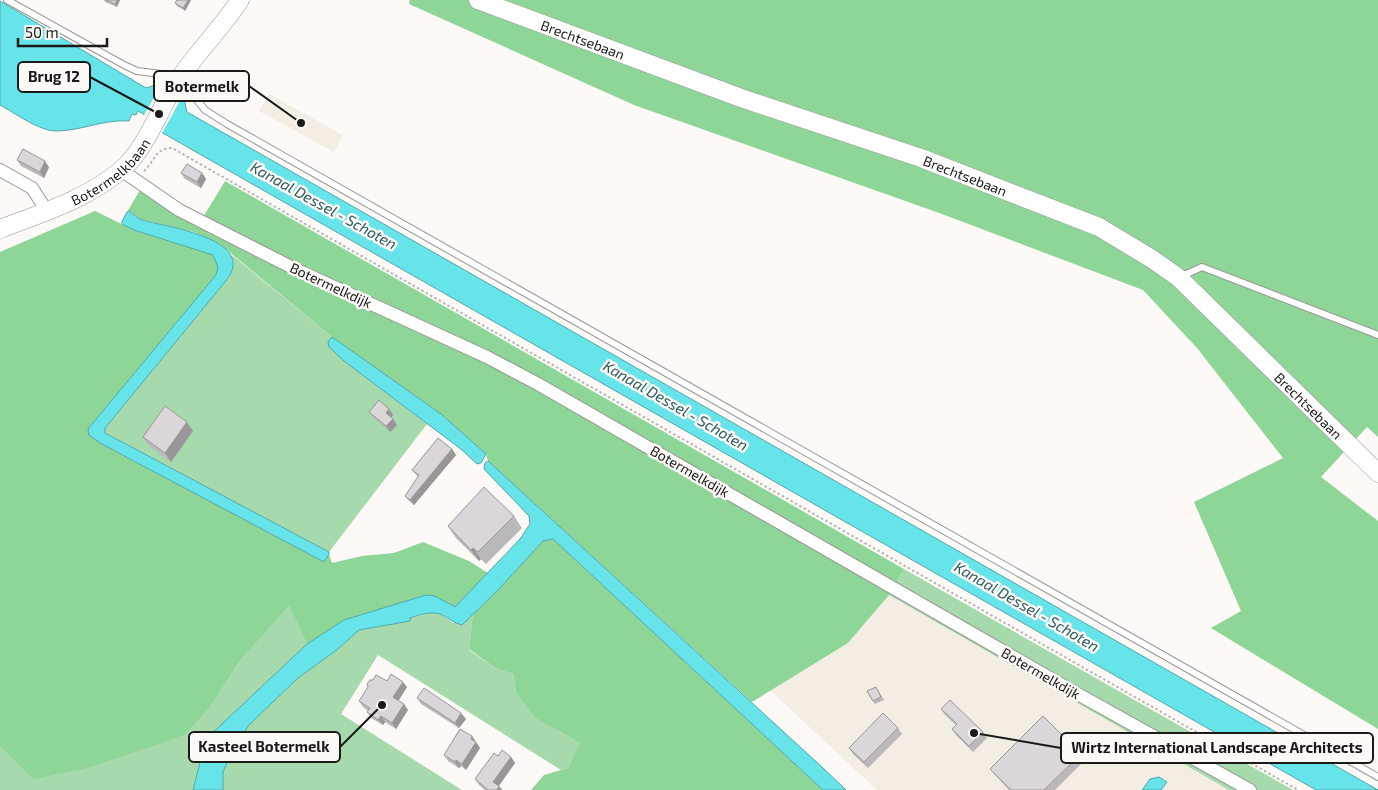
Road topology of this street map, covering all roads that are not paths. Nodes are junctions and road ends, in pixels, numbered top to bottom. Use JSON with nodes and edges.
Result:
{"nodes":[{"id":1,"x":8,"y":0,"type":"edge"},
{"id":2,"x":240,"y":0,"type":"edge"},
{"id":3,"x":478,"y":0,"type":"edge"},
{"id":4,"x":175,"y":86,"type":"junction"},
{"id":5,"x":0,"y":170,"type":"edge"},
{"id":6,"x":121,"y":170,"type":"junction"},
{"id":7,"x":47,"y":211,"type":"junction"},
{"id":8,"x":0,"y":229,"type":"edge"},
{"id":9,"x":1179,"y":278,"type":"junction"},
{"id":10,"x":1378,"y":335,"type":"edge"},
{"id":11,"x":1378,"y":473,"type":"edge"},
{"id":12,"x":1378,"y":778,"type":"edge"},
{"id":13,"x":1250,"y":790,"type":"edge"}],
"edges":[{"from":1,"to":4,"type":"lane"},
{"from":2,"to":4,"type":"main road","name":"Botermelkbaan"},
{"from":3,"to":9,"type":"main road","name":"Brechtsebaan"},
{"from":4,"to":6,"type":"main road","name":"Botermelkbaan"},
{"from":4,"to":12,"type":"lane"},
{"from":5,"to":7,"type":"street"},
{"from":6,"to":7,"type":"main road","name":"Botermelkbaan"},
{"from":6,"to":13,"type":"street","name":"Botermelkdijk"},
{"from":7,"to":8,"type":"main road","name":"Botermelkbaan"},
{"from":9,"to":10,"type":"lane"},
{"from":9,"to":11,"type":"main road","name":"Brechtsebaan"}]}
